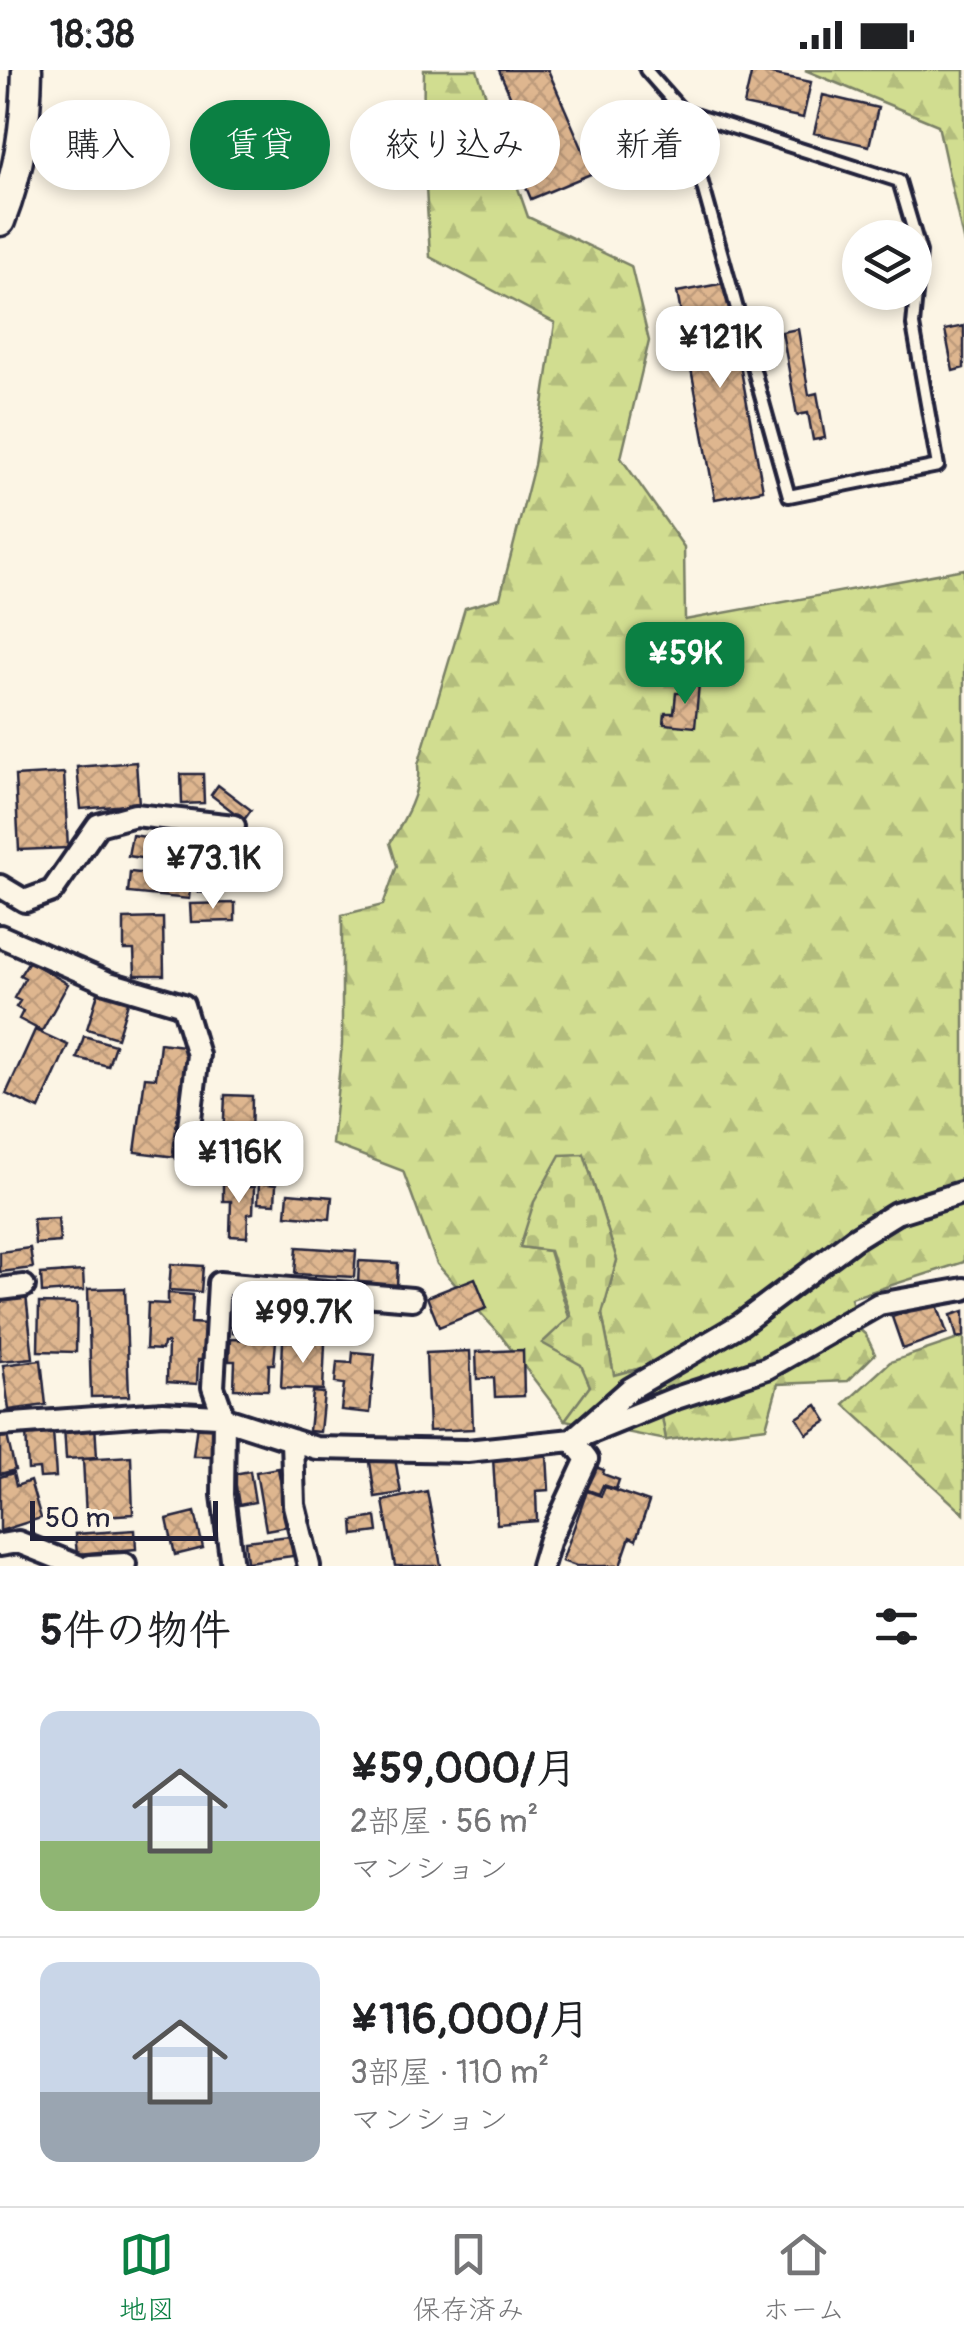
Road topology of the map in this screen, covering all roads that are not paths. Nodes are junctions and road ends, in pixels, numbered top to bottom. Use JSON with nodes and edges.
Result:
{"nodes":[{"id":1,"x":28,"y":70,"type":"edge"},
{"id":2,"x":646,"y":70,"type":"edge"},
{"id":3,"x":672,"y":100,"type":"edge"},
{"id":4,"x":682,"y":111,"type":"joint"},
{"id":5,"x":0,"y":221,"type":"edge"},
{"id":6,"x":234,"y":826,"type":"dead end"},
{"id":7,"x":0,"y":886,"type":"edge"},
{"id":8,"x":0,"y":936,"type":"edge"},
{"id":9,"x":186,"y":1151,"type":"dead end"},
{"id":10,"x":964,"y":1192,"type":"edge"},
{"id":11,"x":24,"y":1286,"type":"dead end"},
{"id":12,"x":964,"y":1289,"type":"edge"},
{"id":13,"x":0,"y":1290,"type":"edge"},
{"id":14,"x":412,"y":1299,"type":"dead end"},
{"id":15,"x":224,"y":1418,"type":"junction"},
{"id":16,"x":0,"y":1425,"type":"edge"},
{"id":17,"x":292,"y":1440,"type":"junction"},
{"id":18,"x":572,"y":1440,"type":"junction"},
{"id":19,"x":0,"y":1545,"type":"edge"},
{"id":20,"x":125,"y":1564,"type":"edge"},
{"id":21,"x":78,"y":1566,"type":"edge"},
{"id":22,"x":90,"y":1566,"type":"edge"},
{"id":23,"x":232,"y":1566,"type":"edge"},
{"id":24,"x":309,"y":1566,"type":"edge"},
{"id":25,"x":542,"y":1566,"type":"edge"}],
"edges":[{"from":1,"to":5,"type":"street"},
{"from":2,"to":3,"type":"lane"},
{"from":4,"to":4,"type":"lane"},
{"from":6,"to":7,"type":"street"},
{"from":8,"to":9,"type":"street"},
{"from":10,"to":18,"type":"street"},
{"from":11,"to":13,"type":"street"},
{"from":12,"to":18,"type":"street"},
{"from":14,"to":15,"type":"street"},
{"from":15,"to":16,"type":"street"},
{"from":15,"to":17,"type":"street"},
{"from":15,"to":23,"type":"street"},
{"from":17,"to":18,"type":"street"},
{"from":17,"to":24,"type":"street"},
{"from":18,"to":25,"type":"street"},
{"from":19,"to":21,"type":"street"},
{"from":20,"to":22,"type":"street"}]}
